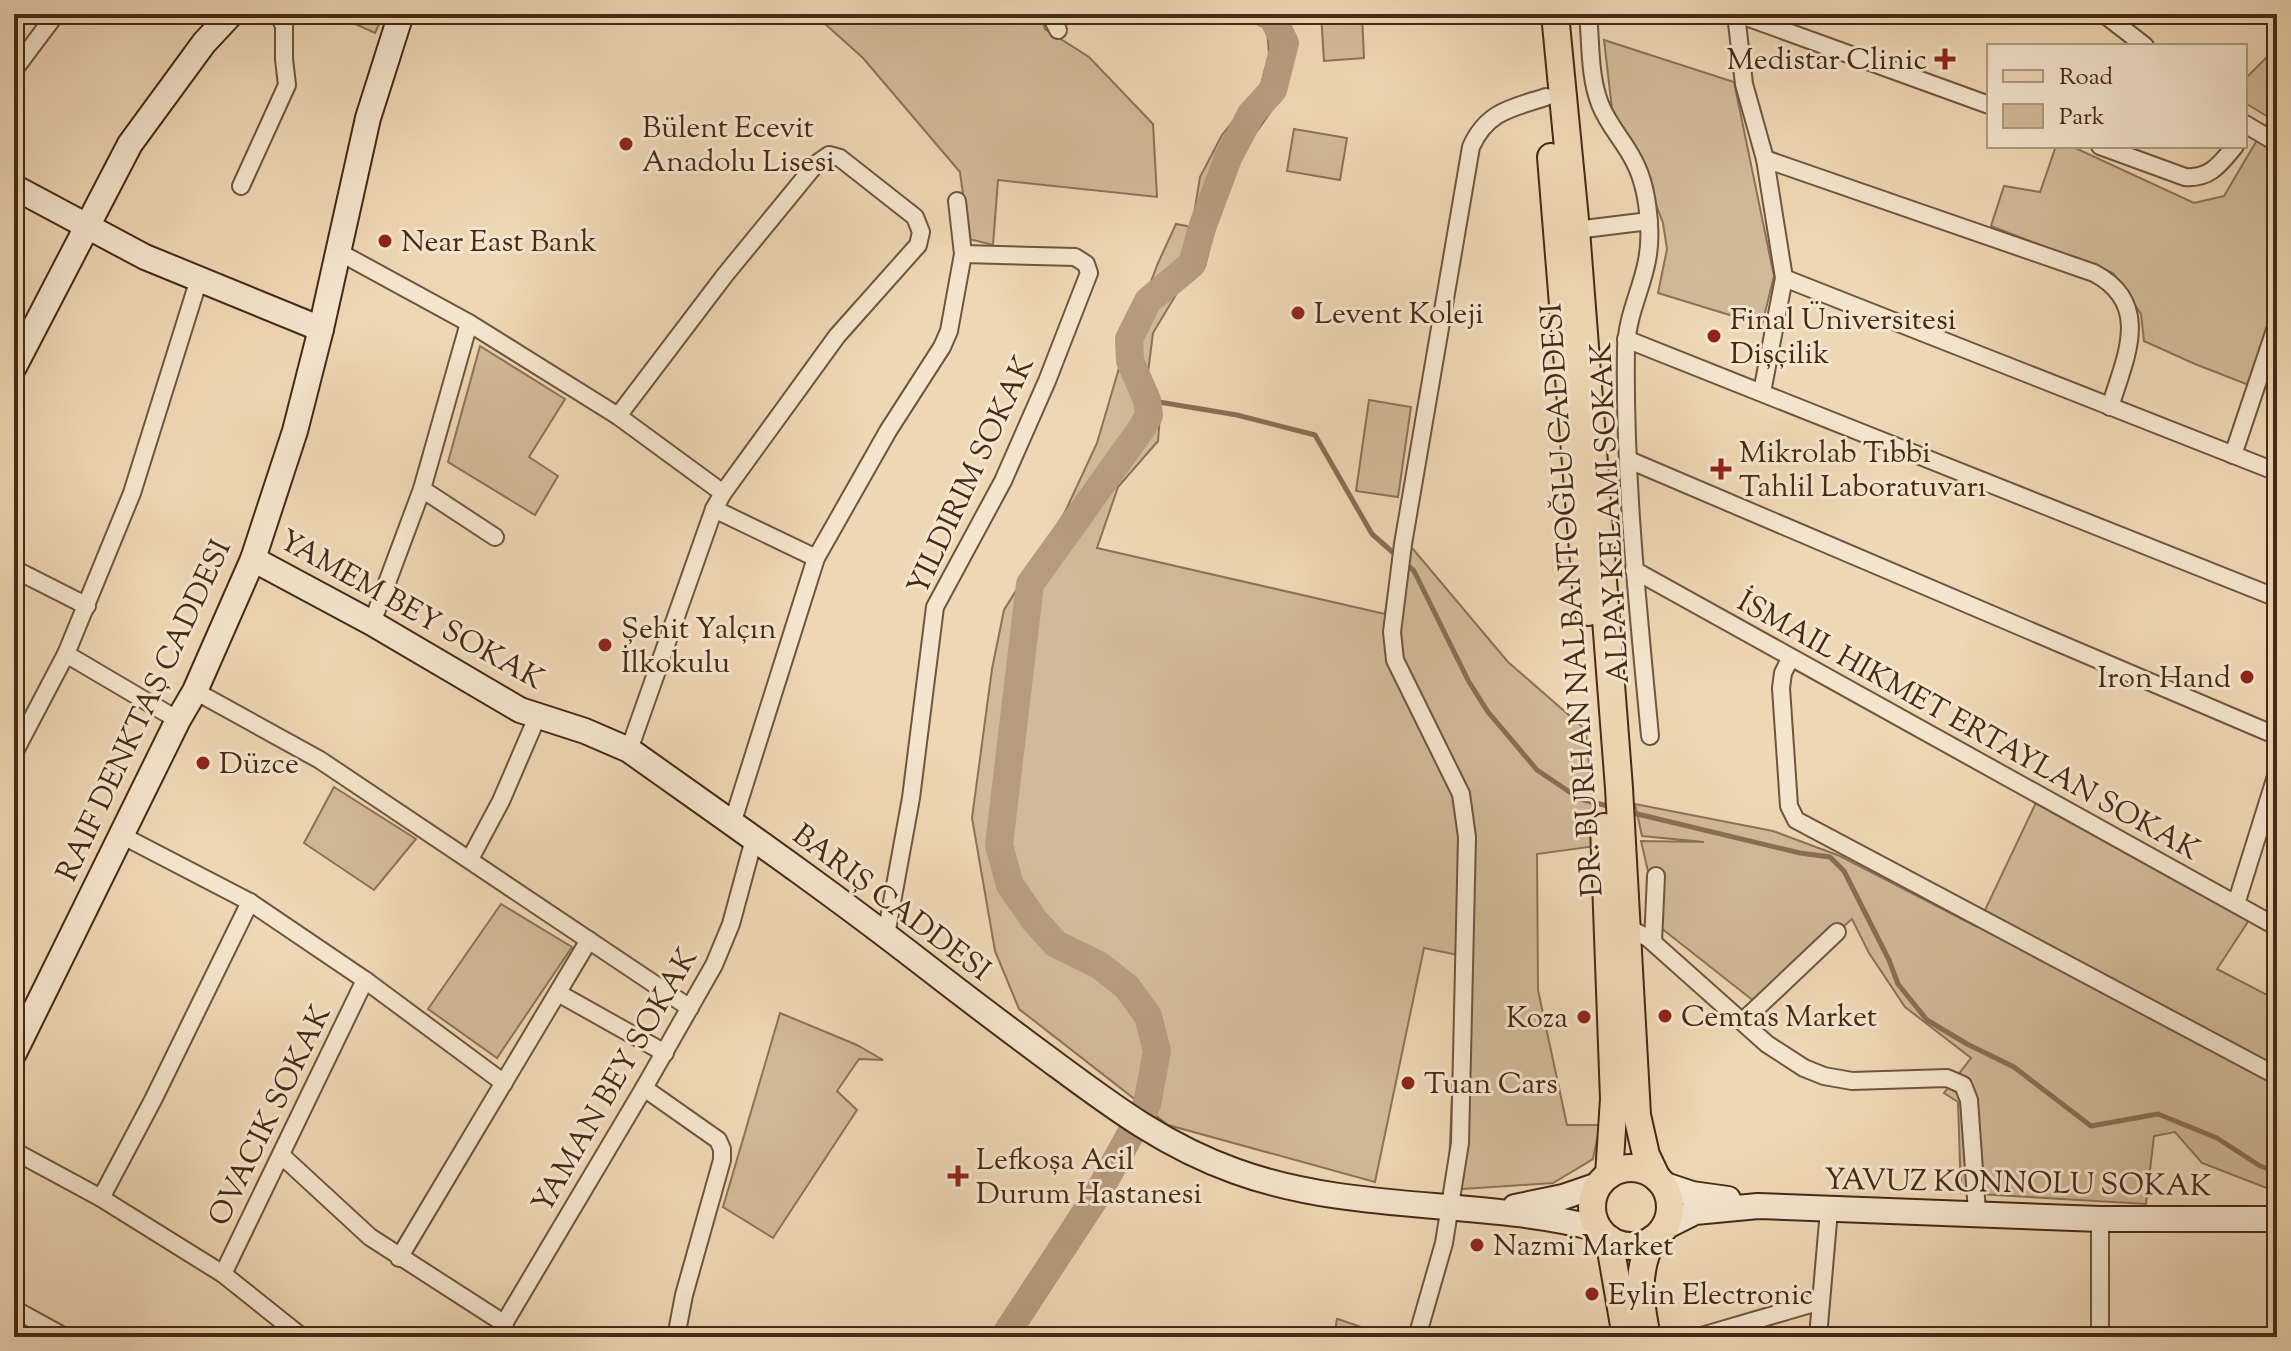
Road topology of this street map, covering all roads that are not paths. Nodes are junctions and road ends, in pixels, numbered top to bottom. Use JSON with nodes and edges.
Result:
{"nodes":[{"id":1,"x":56,"y":14,"type":"edge"},
{"id":2,"x":231,"y":14,"type":"edge"},
{"id":3,"x":277,"y":14,"type":"edge"},
{"id":4,"x":401,"y":14,"type":"edge"},
{"id":5,"x":1050,"y":14,"type":"edge"},
{"id":6,"x":1539,"y":14,"type":"edge"},
{"id":7,"x":1555,"y":14,"type":"edge"},
{"id":8,"x":1588,"y":14,"type":"edge"},
{"id":9,"x":1737,"y":14,"type":"edge"},
{"id":10,"x":2104,"y":14,"type":"edge"},
{"id":11,"x":1058,"y":30,"type":"dead end"},
{"id":12,"x":2142,"y":44,"type":"edge"},
{"id":13,"x":14,"y":70,"type":"edge"},
{"id":14,"x":1546,"y":97,"type":"junction"},
{"id":15,"x":1987,"y":104,"type":"edge"},
{"id":16,"x":2247,"y":128,"type":"edge"},
{"id":17,"x":2277,"y":143,"type":"edge"},
{"id":18,"x":2105,"y":148,"type":"edge"},
{"id":19,"x":2233,"y":148,"type":"edge"},
{"id":20,"x":1765,"y":159,"type":"junction"},
{"id":21,"x":241,"y":186,"type":"dead end"},
{"id":22,"x":14,"y":187,"type":"edge"},
{"id":23,"x":957,"y":201,"type":"dead end"},
{"id":24,"x":1649,"y":221,"type":"junction"},
{"id":25,"x":87,"y":227,"type":"junction"},
{"id":26,"x":1576,"y":230,"type":"junction"},
{"id":27,"x":337,"y":251,"type":"junction"},
{"id":28,"x":963,"y":254,"type":"junction"},
{"id":29,"x":1784,"y":278,"type":"junction"},
{"id":30,"x":199,"y":279,"type":"junction"},
{"id":31,"x":469,"y":323,"type":"junction"},
{"id":32,"x":2277,"y":324,"type":"edge"},
{"id":33,"x":321,"y":329,"type":"junction"},
{"id":34,"x":1626,"y":339,"type":"junction"},
{"id":35,"x":14,"y":367,"type":"edge"},
{"id":36,"x":1762,"y":392,"type":"junction"},
{"id":37,"x":2110,"y":407,"type":"junction"},
{"id":38,"x":618,"y":416,"type":"junction"},
{"id":39,"x":2233,"y":455,"type":"junction"},
{"id":40,"x":1629,"y":460,"type":"junction"},
{"id":41,"x":2277,"y":472,"type":"edge"},
{"id":42,"x":422,"y":489,"type":"junction"},
{"id":43,"x":723,"y":493,"type":"junction"},
{"id":44,"x":714,"y":509,"type":"junction"},
{"id":45,"x":495,"y":537,"type":"dead end"},
{"id":46,"x":816,"y":558,"type":"junction"},
{"id":47,"x":253,"y":559,"type":"junction"},
{"id":48,"x":14,"y":569,"type":"edge"},
{"id":49,"x":1634,"y":570,"type":"junction"},
{"id":50,"x":2277,"y":598,"type":"edge"},
{"id":51,"x":87,"y":606,"type":"junction"},
{"id":52,"x":372,"y":623,"type":"junction"},
{"id":53,"x":66,"y":654,"type":"junction"},
{"id":54,"x":1790,"y":659,"type":"junction"},
{"id":55,"x":195,"y":691,"type":"junction"},
{"id":56,"x":538,"y":715,"type":"junction"},
{"id":57,"x":178,"y":720,"type":"junction"},
{"id":58,"x":1650,"y":736,"type":"dead end"},
{"id":59,"x":2277,"y":736,"type":"edge"},
{"id":60,"x":629,"y":750,"type":"junction"},
{"id":61,"x":14,"y":753,"type":"edge"},
{"id":62,"x":2277,"y":773,"type":"edge"},
{"id":63,"x":1610,"y":787,"type":"junction"},
{"id":64,"x":732,"y":824,"type":"junction"},
{"id":65,"x":121,"y":835,"type":"junction"},
{"id":66,"x":754,"y":839,"type":"junction"},
{"id":67,"x":1614,"y":840,"type":"junction"},
{"id":68,"x":470,"y":859,"type":"junction"},
{"id":69,"x":1656,"y":876,"type":"dead end"},
{"id":70,"x":250,"y":902,"type":"junction"},
{"id":71,"x":2236,"y":904,"type":"junction"},
{"id":72,"x":2277,"y":927,"type":"edge"},
{"id":73,"x":1628,"y":928,"type":"junction"},
{"id":74,"x":1837,"y":932,"type":"dead end"},
{"id":75,"x":886,"y":935,"type":"junction"},
{"id":76,"x":589,"y":940,"type":"junction"},
{"id":77,"x":1653,"y":942,"type":"junction"},
{"id":78,"x":365,"y":980,"type":"junction"},
{"id":79,"x":558,"y":993,"type":"junction"},
{"id":80,"x":690,"y":1008,"type":"junction"},
{"id":81,"x":1743,"y":1021,"type":"junction"},
{"id":82,"x":14,"y":1053,"type":"edge"},
{"id":83,"x":665,"y":1053,"type":"junction"},
{"id":84,"x":2277,"y":1076,"type":"edge"},
{"id":85,"x":504,"y":1083,"type":"junction"},
{"id":86,"x":644,"y":1088,"type":"junction"},
{"id":87,"x":14,"y":1151,"type":"edge"},
{"id":88,"x":281,"y":1155,"type":"junction"},
{"id":89,"x":1604,"y":1180,"type":"junction"},
{"id":90,"x":1660,"y":1181,"type":"junction"},
{"id":91,"x":101,"y":1198,"type":"junction"},
{"id":92,"x":1758,"y":1206,"type":"junction"},
{"id":93,"x":1451,"y":1208,"type":"junction"},
{"id":94,"x":1492,"y":1210,"type":"junction"},
{"id":95,"x":1829,"y":1210,"type":"junction"},
{"id":96,"x":1977,"y":1212,"type":"junction"},
{"id":97,"x":2100,"y":1219,"type":"junction"},
{"id":98,"x":2277,"y":1219,"type":"edge"},
{"id":99,"x":1604,"y":1234,"type":"junction"},
{"id":100,"x":1658,"y":1234,"type":"junction"},
{"id":101,"x":399,"y":1258,"type":"junction"},
{"id":102,"x":223,"y":1274,"type":"junction"},
{"id":103,"x":1821,"y":1301,"type":"junction"},
{"id":104,"x":14,"y":1309,"type":"edge"},
{"id":105,"x":501,"y":1330,"type":"edge"},
{"id":106,"x":65,"y":1337,"type":"edge"},
{"id":107,"x":302,"y":1337,"type":"edge"},
{"id":108,"x":676,"y":1337,"type":"edge"},
{"id":109,"x":1417,"y":1337,"type":"edge"},
{"id":110,"x":1626,"y":1337,"type":"edge"},
{"id":111,"x":1647,"y":1337,"type":"edge"},
{"id":112,"x":1698,"y":1337,"type":"edge"},
{"id":113,"x":1818,"y":1337,"type":"edge"},
{"id":114,"x":2100,"y":1337,"type":"edge"}],
"edges":[{"from":1,"to":13,"type":"street"},
{"from":2,"to":25,"type":"street"},
{"from":3,"to":21,"type":"street"},
{"from":4,"to":27,"type":"street","name":"RAIF DENKTAŞ CADDESI"},
{"from":5,"to":11,"type":"street"},
{"from":6,"to":14,"type":"main road","name":"DR. BURHAN NALBANTOĞLU CADDESI"},
{"from":7,"to":26,"type":"main road","name":"DR. BURHAN NALBANTOĞLU CADDESI"},
{"from":8,"to":24,"type":"street","name":"ALPAY KELAMI SOKAK"},
{"from":9,"to":15,"type":"street"},
{"from":9,"to":20,"type":"street"},
{"from":10,"to":12,"type":"street"},
{"from":14,"to":63,"type":"main road","name":"DR. BURHAN NALBANTOĞLU CADDESI"},
{"from":14,"to":93,"type":"street"},
{"from":16,"to":17,"type":"street"},
{"from":18,"to":19,"type":"street"},
{"from":20,"to":29,"type":"street"},
{"from":20,"to":37,"type":"street"},
{"from":22,"to":25,"type":"street"},
{"from":23,"to":28,"type":"street"},
{"from":24,"to":26,"type":"street"},
{"from":24,"to":34,"type":"street","name":"ALPAY KELAMI SOKAK"},
{"from":25,"to":30,"type":"street"},
{"from":25,"to":35,"type":"street"},
{"from":26,"to":63,"type":"main road","name":"DR. BURHAN NALBANTOĞLU CADDESI"},
{"from":27,"to":31,"type":"street"},
{"from":27,"to":33,"type":"street","name":"RAIF DENKTAŞ CADDESI"},
{"from":28,"to":46,"type":"street"},
{"from":28,"to":75,"type":"street"},
{"from":29,"to":36,"type":"street"},
{"from":29,"to":37,"type":"street"},
{"from":30,"to":33,"type":"street"},
{"from":30,"to":51,"type":"street"},
{"from":31,"to":38,"type":"street"},
{"from":31,"to":42,"type":"street"},
{"from":32,"to":39,"type":"street"},
{"from":33,"to":47,"type":"street","name":"RAIF DENKTAŞ CADDESI"},
{"from":34,"to":36,"type":"street"},
{"from":34,"to":40,"type":"street","name":"ALPAY KELAMI SOKAK"},
{"from":36,"to":50,"type":"street"},
{"from":37,"to":39,"type":"street"},
{"from":38,"to":43,"type":"street"},
{"from":38,"to":43,"type":"street"},
{"from":39,"to":41,"type":"street"},
{"from":40,"to":49,"type":"street","name":"ALPAY KELAMI SOKAK"},
{"from":40,"to":59,"type":"street"},
{"from":42,"to":45,"type":"street"},
{"from":42,"to":52,"type":"street"},
{"from":43,"to":44,"type":"street"},
{"from":44,"to":46,"type":"street"},
{"from":44,"to":60,"type":"street"},
{"from":46,"to":64,"type":"street"},
{"from":47,"to":52,"type":"street","name":"YAMEM BEY SOKAK"},
{"from":47,"to":55,"type":"street","name":"RAIF DENKTAŞ CADDESI"},
{"from":48,"to":51,"type":"street"},
{"from":49,"to":54,"type":"street","name":"İSMAIL HIKMET ERTAYLAN SOKAK"},
{"from":49,"to":58,"type":"street","name":"ALPAY KELAMI SOKAK"},
{"from":51,"to":53,"type":"street"},
{"from":52,"to":56,"type":"street","name":"YAMEM BEY SOKAK"},
{"from":53,"to":57,"type":"street"},
{"from":53,"to":61,"type":"street"},
{"from":54,"to":71,"type":"street","name":"İSMAIL HIKMET ERTAYLAN SOKAK"},
{"from":54,"to":84,"type":"street"},
{"from":55,"to":57,"type":"street","name":"RAIF DENKTAŞ CADDESI"},
{"from":55,"to":68,"type":"street"},
{"from":56,"to":60,"type":"street","name":"YAMEM BEY SOKAK"},
{"from":56,"to":68,"type":"street"},
{"from":57,"to":65,"type":"street","name":"RAIF DENKTAŞ CADDESI"},
{"from":60,"to":64,"type":"street","name":"YAMEM BEY SOKAK"},
{"from":62,"to":71,"type":"street"},
{"from":63,"to":67,"type":"main road","name":"DR. BURHAN NALBANTOĞLU CADDESI"},
{"from":64,"to":66,"type":"street","name":"YAMEM BEY SOKAK"},
{"from":65,"to":70,"type":"street"},
{"from":65,"to":82,"type":"street","name":"RAIF DENKTAŞ CADDESI"},
{"from":66,"to":75,"type":"street","name":"YAMEM BEY SOKAK"},
{"from":66,"to":80,"type":"street","name":"YAMAN BEY SOKAK"},
{"from":67,"to":73,"type":"main road","name":"DR. BURHAN NALBANTOĞLU CADDESI"},
{"from":67,"to":89,"type":"main road","name":"DR. BURHAN NALBANTOĞLU CADDESI"},
{"from":68,"to":76,"type":"street"},
{"from":69,"to":77,"type":"street"},
{"from":70,"to":78,"type":"street"},
{"from":70,"to":91,"type":"street"},
{"from":71,"to":72,"type":"street","name":"İSMAIL HIKMET ERTAYLAN SOKAK"},
{"from":73,"to":77,"type":"street"},
{"from":73,"to":90,"type":"main road","name":"DR. BURHAN NALBANTOĞLU CADDESI"},
{"from":74,"to":81,"type":"street"},
{"from":75,"to":93,"type":"street","name":"YAMEM BEY SOKAK"},
{"from":76,"to":79,"type":"street"},
{"from":76,"to":80,"type":"street"},
{"from":77,"to":81,"type":"street"},
{"from":78,"to":85,"type":"street"},
{"from":78,"to":88,"type":"street"},
{"from":79,"to":83,"type":"street"},
{"from":79,"to":85,"type":"street"},
{"from":80,"to":83,"type":"street","name":"YAMAN BEY SOKAK"},
{"from":81,"to":96,"type":"street"},
{"from":83,"to":86,"type":"street","name":"YAMAN BEY SOKAK"},
{"from":85,"to":101,"type":"street"},
{"from":86,"to":105,"type":"street","name":"YAMAN BEY SOKAK"},
{"from":86,"to":108,"type":"street"},
{"from":87,"to":91,"type":"street"},
{"from":88,"to":101,"type":"street"},
{"from":88,"to":102,"type":"street"},
{"from":89,"to":90,"type":"main road"},
{"from":89,"to":94,"type":"street"},
{"from":89,"to":99,"type":"main road"},
{"from":90,"to":92,"type":"street","name":"YAVUZ KONNOLU SOKAK"},
{"from":90,"to":100,"type":"main road"},
{"from":91,"to":102,"type":"street"},
{"from":92,"to":95,"type":"street","name":"YAVUZ KONNOLU SOKAK"},
{"from":92,"to":100,"type":"street","name":"YAVUZ KONNOLU SOKAK"},
{"from":93,"to":94,"type":"street"},
{"from":93,"to":109,"type":"street"},
{"from":94,"to":99,"type":"street"},
{"from":95,"to":96,"type":"street","name":"YAVUZ KONNOLU SOKAK"},
{"from":95,"to":103,"type":"street"},
{"from":96,"to":97,"type":"street","name":"YAVUZ KONNOLU SOKAK"},
{"from":97,"to":98,"type":"street","name":"YAVUZ KONNOLU SOKAK"},
{"from":97,"to":114,"type":"street"},
{"from":99,"to":100,"type":"main road"},
{"from":99,"to":110,"type":"main road"},
{"from":100,"to":111,"type":"main road"},
{"from":101,"to":105,"type":"street"},
{"from":102,"to":107,"type":"street"},
{"from":103,"to":112,"type":"street"},
{"from":103,"to":113,"type":"street"},
{"from":104,"to":106,"type":"street"}]}
